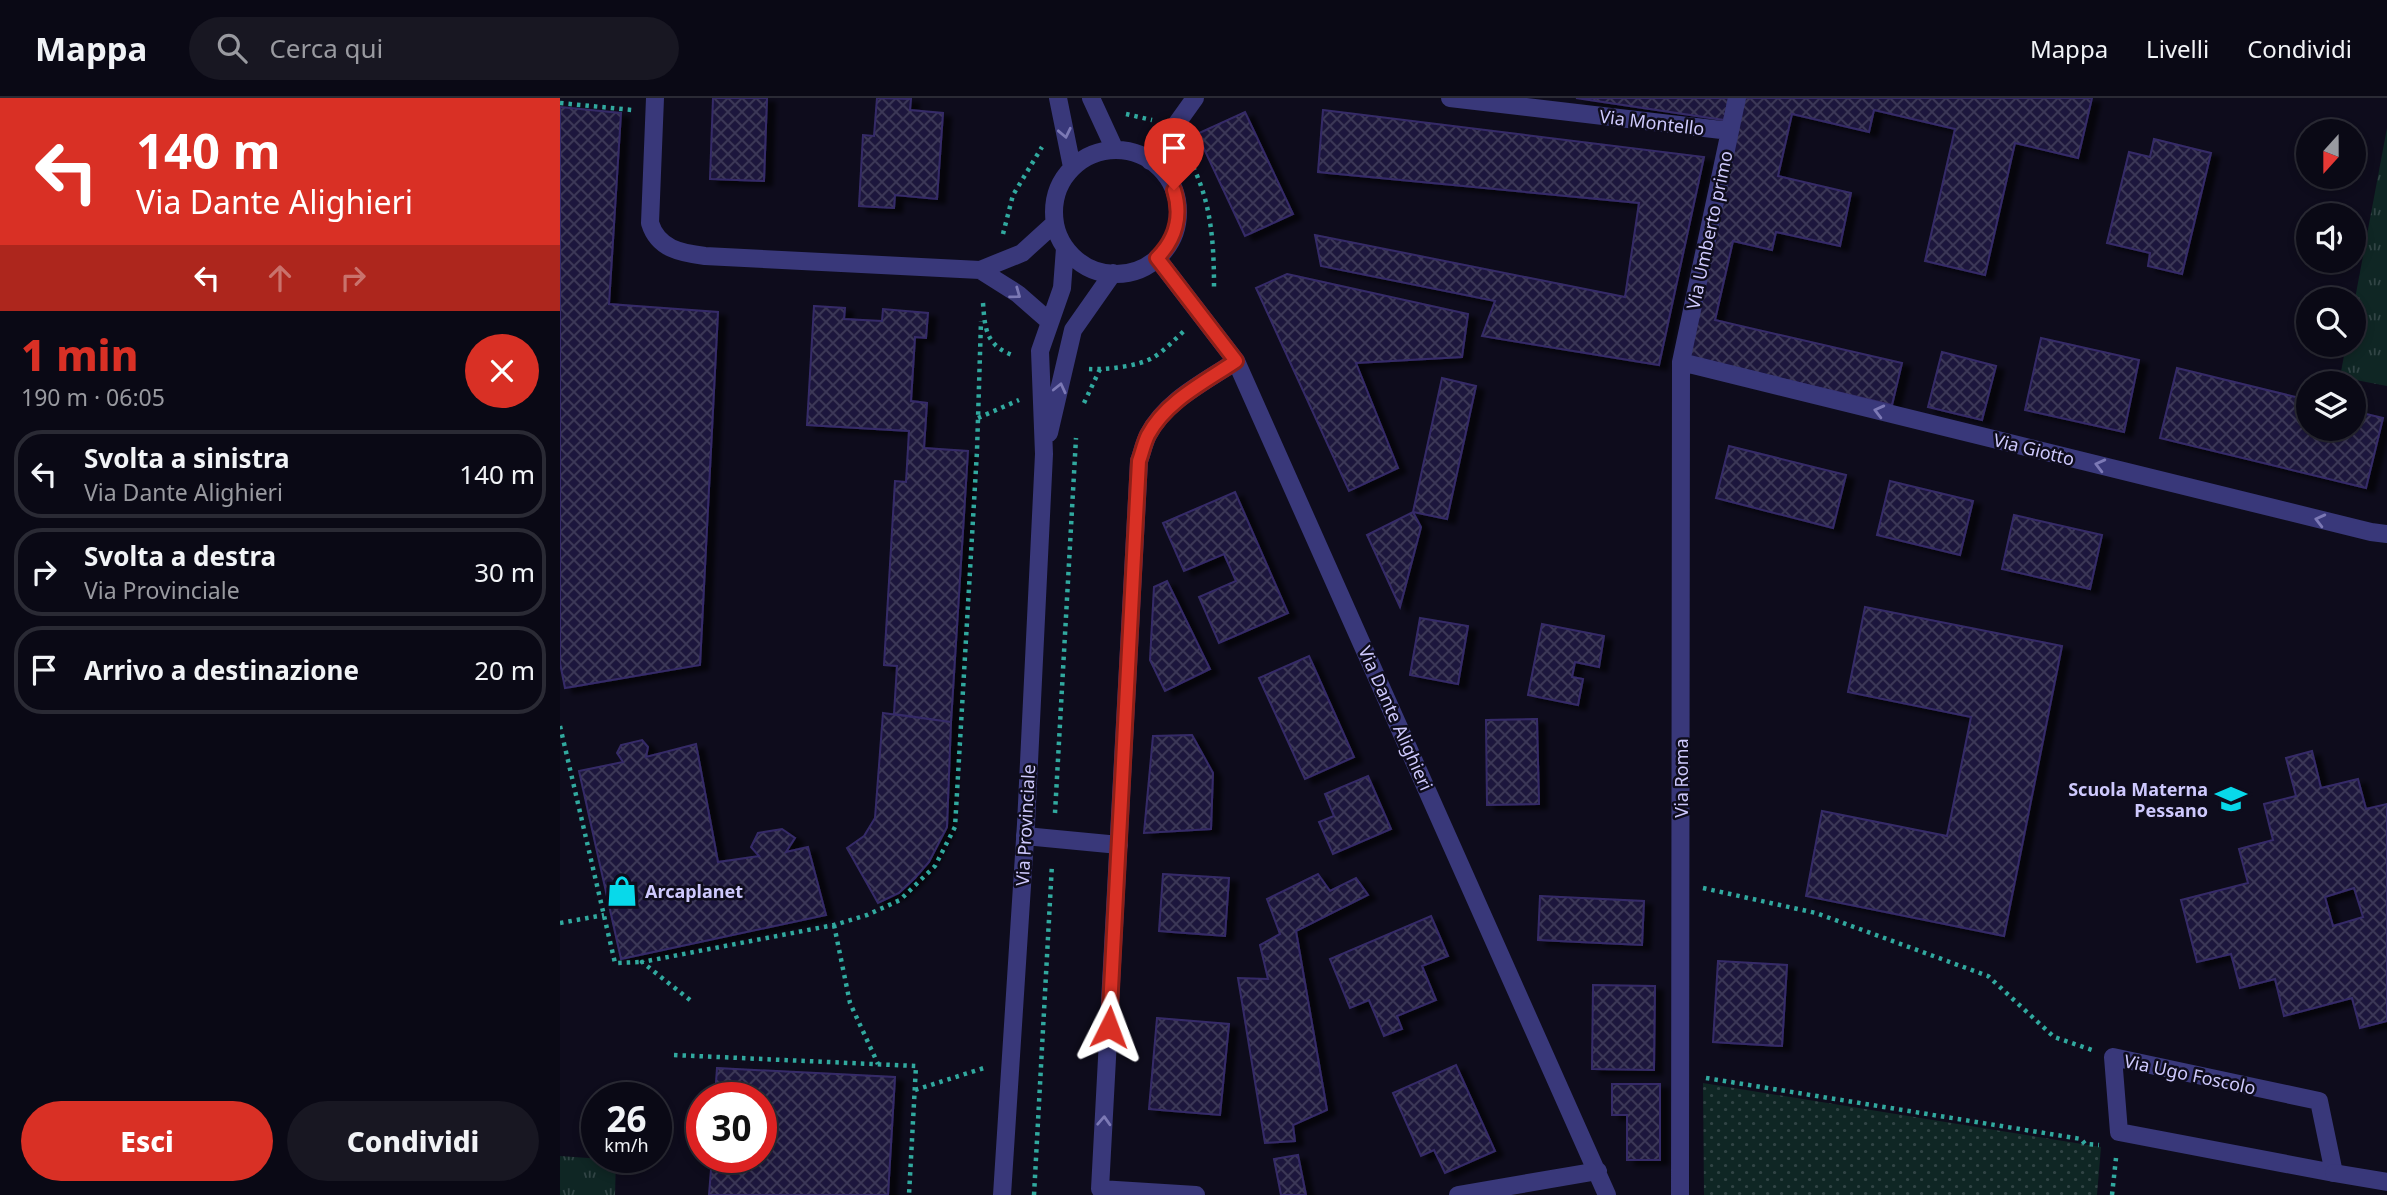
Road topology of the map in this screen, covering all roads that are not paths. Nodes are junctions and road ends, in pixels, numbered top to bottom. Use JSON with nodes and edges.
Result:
{"nodes":[{"id":1,"x":1058,"y":98,"type":"edge"},
{"id":2,"x":1195,"y":98,"type":"edge"},
{"id":3,"x":1450,"y":98,"type":"edge"},
{"id":4,"x":1737,"y":98,"type":"edge"},
{"id":5,"x":655,"y":105,"type":"edge"},
{"id":6,"x":1094,"y":105,"type":"edge"},
{"id":7,"x":1730,"y":131,"type":"junction"},
{"id":8,"x":1115,"y":150,"type":"junction"},
{"id":9,"x":1150,"y":161,"type":"junction"},
{"id":10,"x":1072,"y":167,"type":"junction"},
{"id":11,"x":1055,"y":223,"type":"junction"},
{"id":12,"x":1065,"y":248,"type":"junction"},
{"id":13,"x":1157,"y":258,"type":"junction"},
{"id":14,"x":980,"y":270,"type":"junction"},
{"id":15,"x":1113,"y":273,"type":"junction"},
{"id":16,"x":1050,"y":322,"type":"junction"},
{"id":17,"x":1236,"y":361,"type":"junction"},
{"id":18,"x":1681,"y":362,"type":"junction"},
{"id":19,"x":1044,"y":454,"type":"junction"},
{"id":20,"x":2387,"y":534,"type":"edge"},
{"id":21,"x":1025,"y":836,"type":"junction"},
{"id":22,"x":1119,"y":845,"type":"junction"},
{"id":23,"x":1598,"y":1171,"type":"junction"},
{"id":24,"x":2333,"y":1172,"type":"junction"},
{"id":25,"x":2387,"y":1182,"type":"edge"},
{"id":26,"x":1002,"y":1195,"type":"edge"},
{"id":27,"x":1196,"y":1195,"type":"edge"},
{"id":28,"x":1458,"y":1195,"type":"edge"},
{"id":29,"x":1607,"y":1195,"type":"edge"},
{"id":30,"x":1681,"y":1195,"type":"edge"}],
"edges":[{"from":1,"to":10,"type":"street","one_way":true},
{"from":2,"to":9,"type":"street"},
{"from":3,"to":7,"type":"street","name":"Via Montello"},
{"from":4,"to":7,"type":"street","name":"Via Umberto primo"},
{"from":5,"to":14,"type":"street"},
{"from":6,"to":8,"type":"street"},
{"from":7,"to":18,"type":"street","name":"Via Umberto primo"},
{"from":8,"to":9,"type":"street"},
{"from":8,"to":10,"type":"street"},
{"from":9,"to":13,"type":"street"},
{"from":10,"to":11,"type":"street","name":"Via Provinciale"},
{"from":11,"to":12,"type":"street","name":"Via Provinciale"},
{"from":11,"to":14,"type":"street"},
{"from":12,"to":15,"type":"street"},
{"from":12,"to":16,"type":"street","name":"Via Provinciale"},
{"from":13,"to":15,"type":"street"},
{"from":13,"to":17,"type":"street","name":"Via Dante Alighieri"},
{"from":14,"to":16,"type":"street","one_way":true},
{"from":19,"to":15,"type":"street","name":"Via Provinciale","one_way":true},
{"from":16,"to":19,"type":"street","name":"Via Provinciale"},
{"from":17,"to":22,"type":"street"},
{"from":17,"to":23,"type":"street","name":"Via Dante Alighieri"},
{"from":20,"to":18,"type":"street","name":"Via Giotto","one_way":true},
{"from":18,"to":30,"type":"street","name":"Via Roma"},
{"from":19,"to":21,"type":"street","name":"Via Provinciale"},
{"from":21,"to":22,"type":"street"},
{"from":21,"to":26,"type":"street","name":"Via Provinciale"},
{"from":27,"to":22,"type":"street","one_way":true},
{"from":23,"to":28,"type":"street"},
{"from":23,"to":29,"type":"street","name":"Via Dante Alighieri"},
{"from":24,"to":24,"type":"street","name":"Via Ugo Foscolo"},
{"from":24,"to":25,"type":"street","name":"Via Ugo Foscolo"}]}
